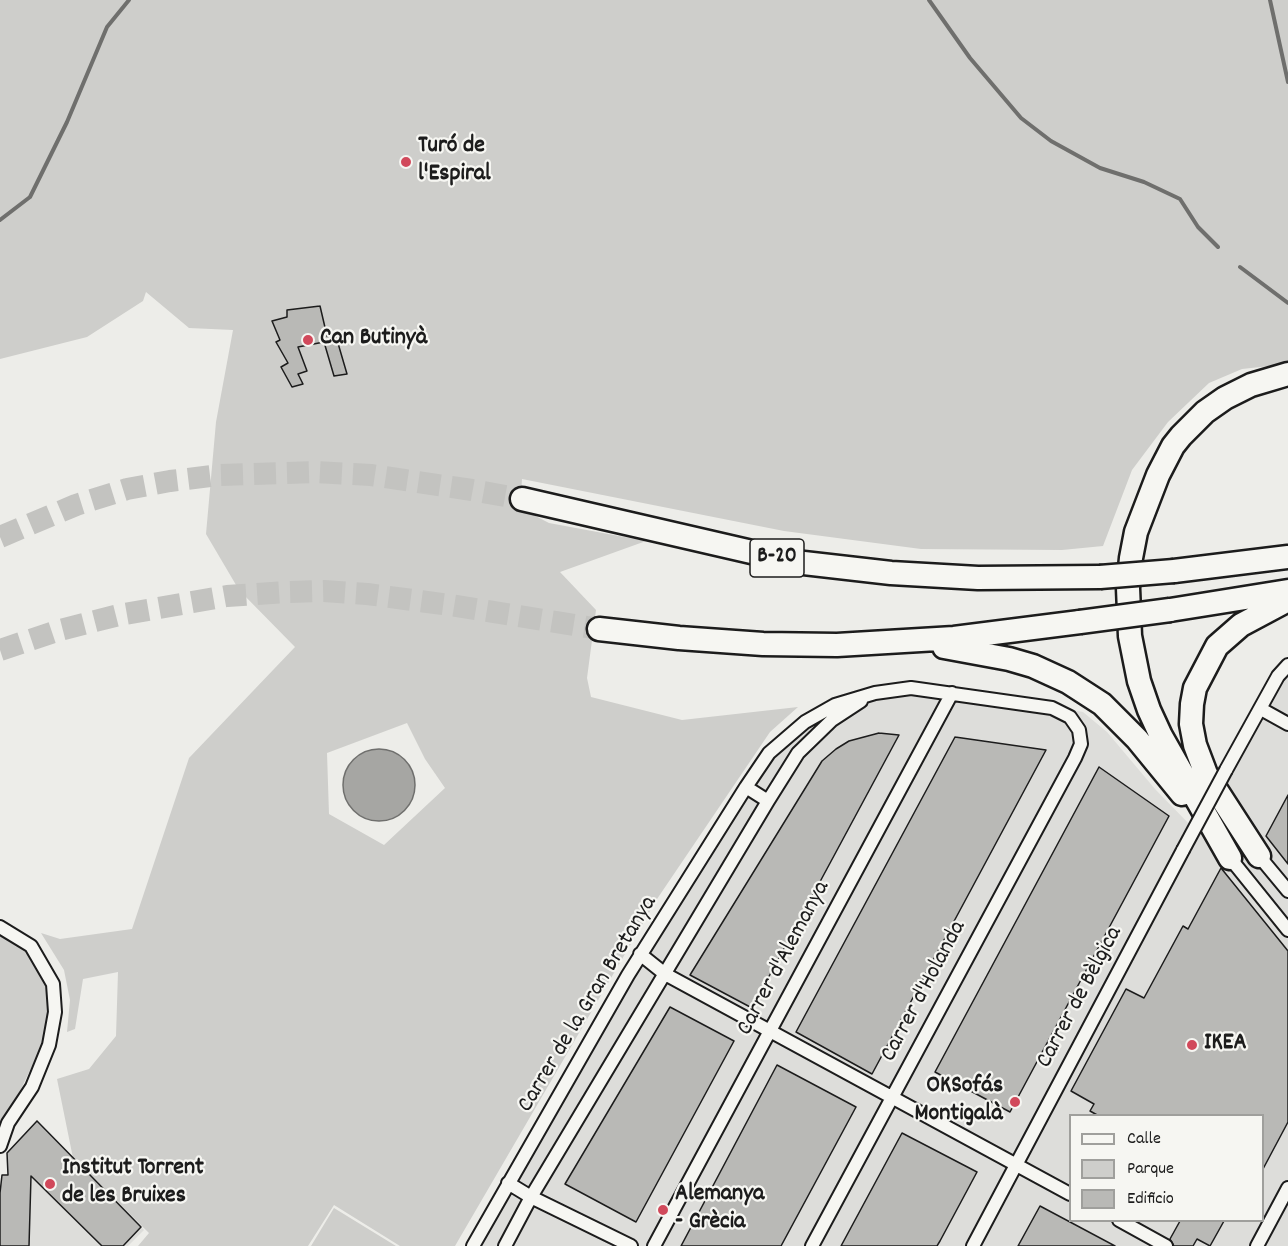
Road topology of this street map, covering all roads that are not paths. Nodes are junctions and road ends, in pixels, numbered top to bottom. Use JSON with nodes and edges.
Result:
{"nodes":[{"id":1,"x":1288,"y":374,"type":"edge"},
{"id":2,"x":1277,"y":381,"type":"edge"},
{"id":3,"x":522,"y":499,"type":"tunnel mouth"},
{"id":4,"x":1288,"y":551,"type":"edge"},
{"id":5,"x":1277,"y":559,"type":"edge"},
{"id":6,"x":1288,"y":591,"type":"edge"},
{"id":7,"x":1288,"y":600,"type":"edge"},
{"id":8,"x":599,"y":629,"type":"tunnel mouth"},
{"id":9,"x":910,"y":642,"type":"junction"},
{"id":10,"x":1288,"y":665,"type":"edge"},
{"id":11,"x":875,"y":693,"type":"junction"},
{"id":12,"x":952,"y":693,"type":"junction"},
{"id":13,"x":1261,"y":709,"type":"junction"},
{"id":14,"x":1288,"y":724,"type":"edge"},
{"id":15,"x":1076,"y":758,"type":"joint"},
{"id":16,"x":1183,"y":772,"type":"junction"},
{"id":17,"x":746,"y":788,"type":"junction"},
{"id":18,"x":768,"y":801,"type":"junction"},
{"id":19,"x":1259,"y":856,"type":"junction"},
{"id":20,"x":1230,"y":858,"type":"junction"},
{"id":21,"x":1288,"y":891,"type":"edge"},
{"id":22,"x":0,"y":927,"type":"edge"},
{"id":23,"x":1288,"y":930,"type":"edge"},
{"id":24,"x":640,"y":954,"type":"junction"},
{"id":25,"x":665,"y":974,"type":"junction"},
{"id":26,"x":770,"y":1032,"type":"junction"},
{"id":27,"x":892,"y":1097,"type":"junction"},
{"id":28,"x":0,"y":1146,"type":"edge"},
{"id":29,"x":1016,"y":1165,"type":"junction"},
{"id":30,"x":508,"y":1183,"type":"junction"},
{"id":31,"x":1288,"y":1188,"type":"edge"},
{"id":32,"x":1069,"y":1193,"type":"edge"},
{"id":33,"x":531,"y":1197,"type":"junction"},
{"id":34,"x":1121,"y":1222,"type":"edge"},
{"id":35,"x":473,"y":1246,"type":"edge"},
{"id":36,"x":505,"y":1246,"type":"edge"},
{"id":37,"x":631,"y":1246,"type":"edge"},
{"id":38,"x":654,"y":1246,"type":"edge"},
{"id":39,"x":812,"y":1246,"type":"edge"},
{"id":40,"x":973,"y":1246,"type":"edge"},
{"id":41,"x":1166,"y":1246,"type":"edge"},
{"id":42,"x":1257,"y":1246,"type":"edge"}],
"edges":[{"from":1,"to":2,"type":"highway"},
{"from":2,"to":16,"type":"highway"},
{"from":3,"to":5,"type":"highway","number":"B-20","bridge":true},
{"from":4,"to":5,"type":"highway"},
{"from":6,"to":9,"type":"highway","bridge":true},
{"from":7,"to":19,"type":"highway"},
{"from":8,"to":9,"type":"highway"},
{"from":9,"to":20,"type":"highway"},
{"from":10,"to":13,"type":"street","name":"Carrer de Bèlgica"},
{"from":11,"to":12,"type":"street","name":"Carrer de la Gran Bretanya"},
{"from":11,"to":17,"type":"street","name":"Carrer de la Gran Bretanya"},
{"from":11,"to":18,"type":"street","name":"Carrer de la Gran Bretanya"},
{"from":12,"to":15,"type":"street","name":"Carrer de la Gran Bretanya"},
{"from":12,"to":26,"type":"street","name":"Carrer d'Alemanya"},
{"from":13,"to":14,"type":"street"},
{"from":13,"to":29,"type":"street","name":"Carrer de Bèlgica","bridge":true},
{"from":15,"to":27,"type":"street","name":"Carrer d'Holanda"},
{"from":16,"to":19,"type":"highway"},
{"from":16,"to":20,"type":"highway"},
{"from":17,"to":18,"type":"street"},
{"from":17,"to":24,"type":"street","name":"Carrer de la Gran Bretanya"},
{"from":18,"to":25,"type":"street","name":"Carrer de la Gran Bretanya"},
{"from":19,"to":21,"type":"street"},
{"from":20,"to":23,"type":"street"},
{"from":22,"to":28,"type":"street"},
{"from":24,"to":25,"type":"street"},
{"from":24,"to":30,"type":"street","name":"Carrer de la Gran Bretanya"},
{"from":25,"to":26,"type":"street"},
{"from":25,"to":33,"type":"street","name":"Carrer de la Gran Bretanya"},
{"from":26,"to":27,"type":"street"},
{"from":26,"to":38,"type":"street","name":"Carrer d'Alemanya"},
{"from":27,"to":29,"type":"street"},
{"from":27,"to":39,"type":"street","name":"Carrer d'Holanda"},
{"from":29,"to":32,"type":"street"},
{"from":29,"to":40,"type":"street","name":"Carrer de Bèlgica"},
{"from":30,"to":33,"type":"street"},
{"from":30,"to":35,"type":"street","name":"Carrer de la Gran Bretanya"},
{"from":31,"to":42,"type":"street"},
{"from":33,"to":36,"type":"street","name":"Carrer de la Gran Bretanya"},
{"from":33,"to":37,"type":"street"},
{"from":34,"to":41,"type":"street"}]}
